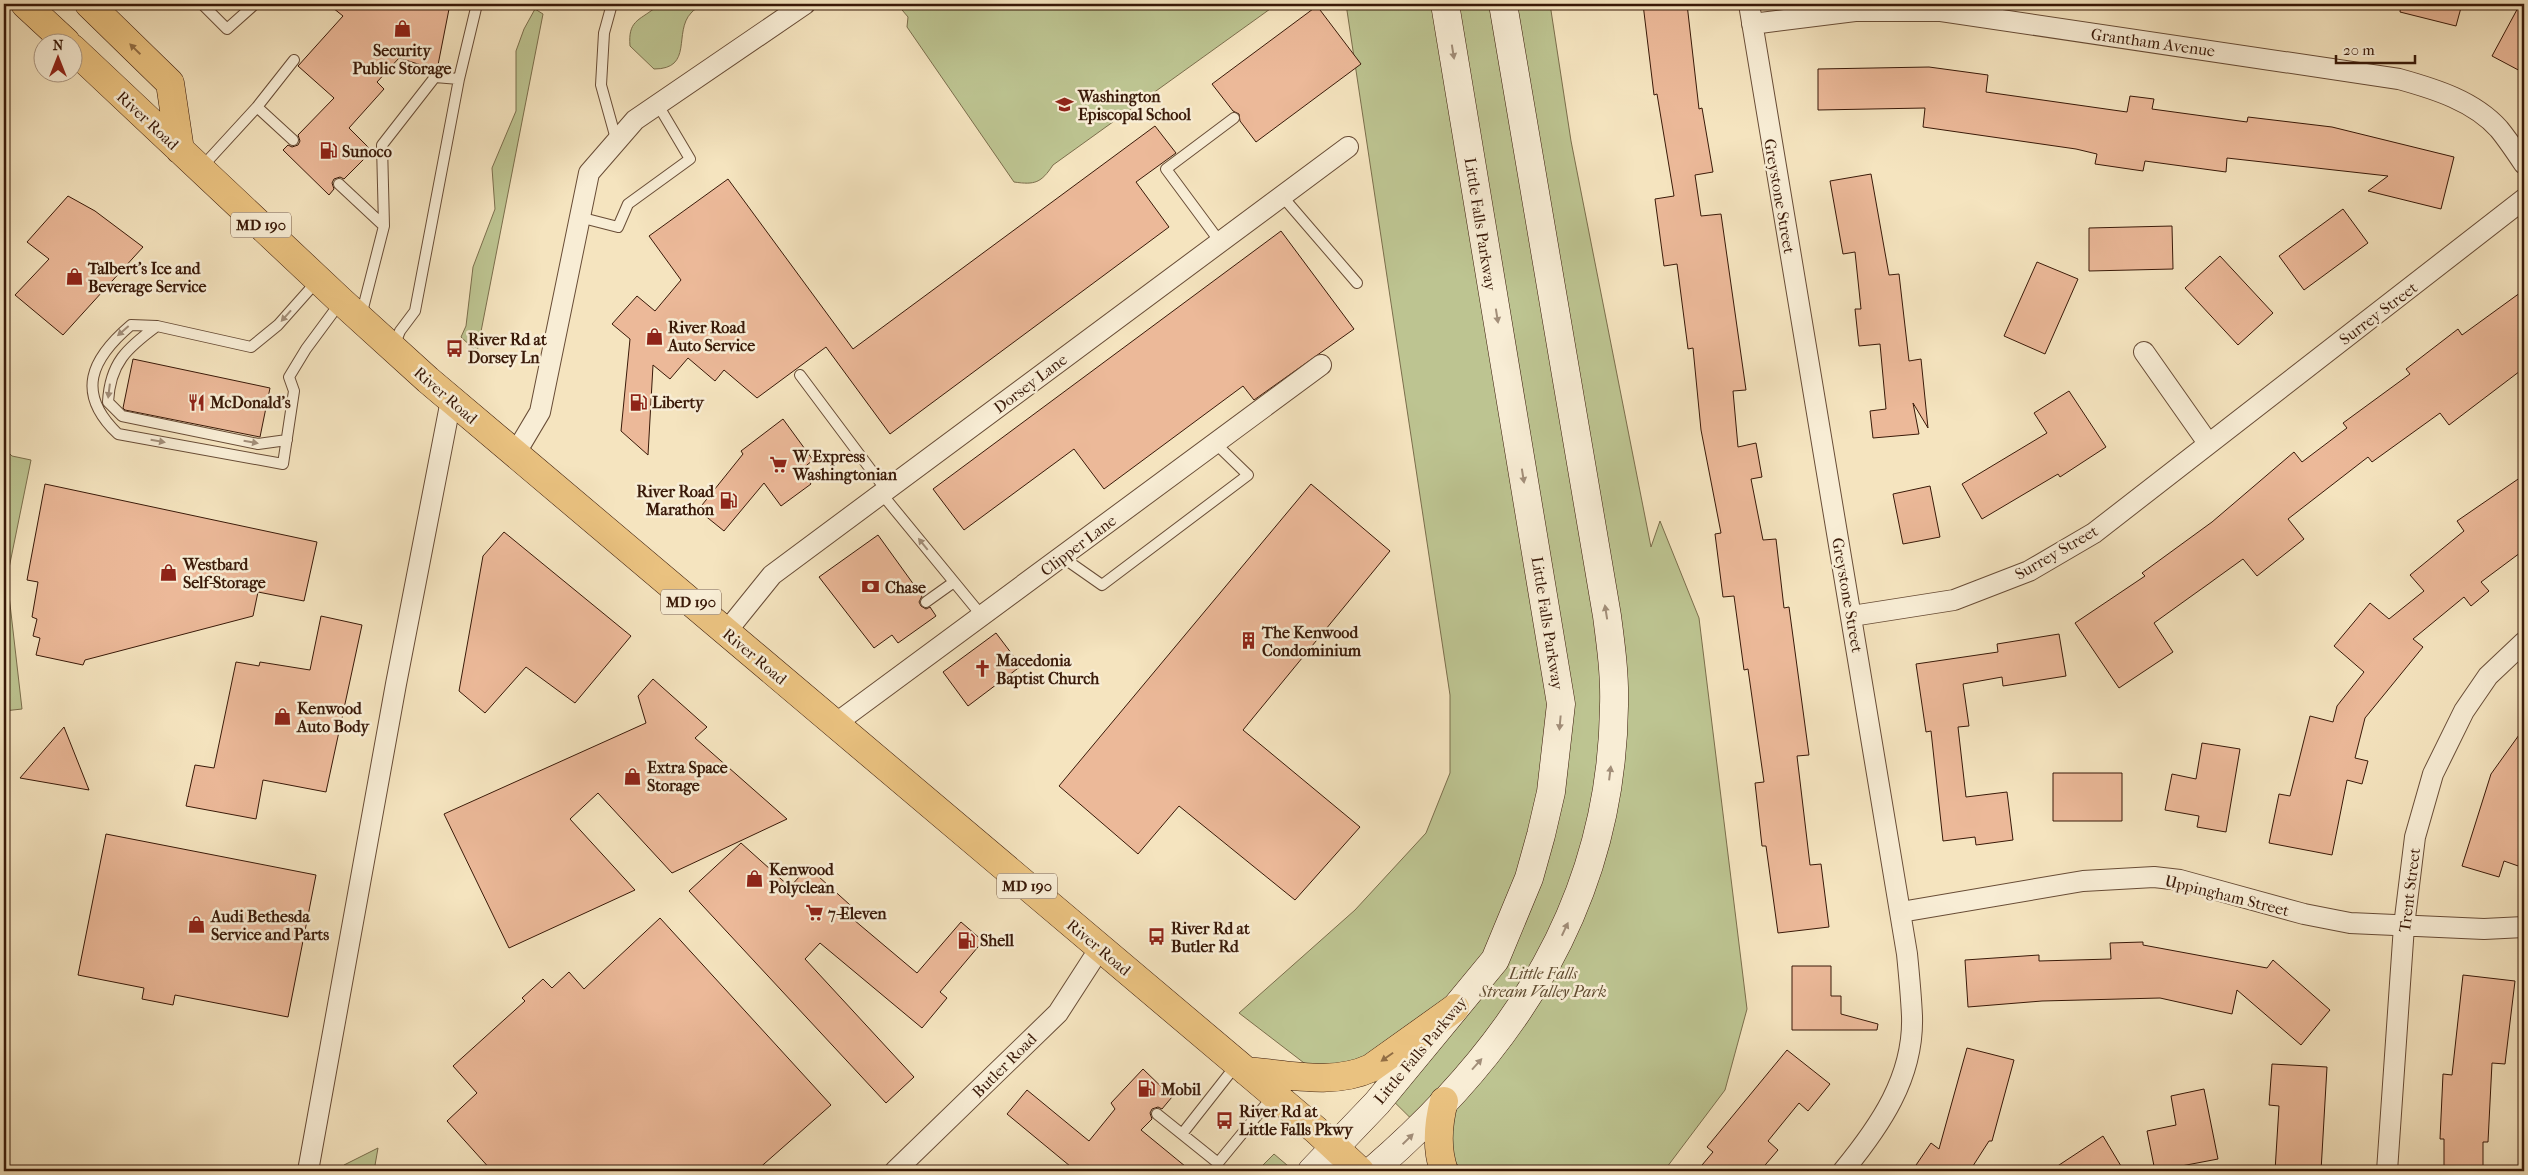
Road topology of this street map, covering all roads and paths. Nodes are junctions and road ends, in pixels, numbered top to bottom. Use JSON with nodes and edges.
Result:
{"nodes":[{"id":1,"x":25,"y":4,"type":"edge"},
{"id":2,"x":89,"y":4,"type":"edge"},
{"id":3,"x":202,"y":4,"type":"edge"},
{"id":4,"x":255,"y":4,"type":"edge"},
{"id":5,"x":477,"y":4,"type":"edge"},
{"id":6,"x":612,"y":4,"type":"edge"},
{"id":7,"x":806,"y":4,"type":"edge"},
{"id":8,"x":1445,"y":4,"type":"edge"},
{"id":9,"x":1503,"y":4,"type":"edge"},
{"id":10,"x":1748,"y":4,"type":"edge"},
{"id":11,"x":1752,"y":24,"type":"junction"},
{"id":12,"x":55,"y":32,"type":"edge"},
{"id":13,"x":82,"y":57,"type":"edge"},
{"id":14,"x":294,"y":60,"type":"dead end"},
{"id":15,"x":460,"y":79,"type":"junction"},
{"id":16,"x":658,"y":105,"type":"junction"},
{"id":17,"x":258,"y":107,"type":"junction"},
{"id":18,"x":1234,"y":118,"type":"dead end"},
{"id":19,"x":616,"y":139,"type":"junction"},
{"id":20,"x":293,"y":140,"type":"dead end"},
{"id":21,"x":1348,"y":147,"type":"dead end"},
{"id":22,"x":180,"y":150,"type":"junction"},
{"id":23,"x":2524,"y":164,"type":"edge"},
{"id":24,"x":200,"y":169,"type":"junction"},
{"id":25,"x":339,"y":184,"type":"dead end"},
{"id":26,"x":1282,"y":196,"type":"junction"},
{"id":27,"x":2524,"y":199,"type":"edge"},
{"id":28,"x":579,"y":217,"type":"junction"},
{"id":29,"x":384,"y":226,"type":"junction"},
{"id":30,"x":1220,"y":242,"type":"junction"},
{"id":31,"x":318,"y":280,"type":"junction"},
{"id":32,"x":1358,"y":283,"type":"dead end"},
{"id":33,"x":350,"y":310,"type":"junction"},
{"id":34,"x":157,"y":326,"type":"junction"},
{"id":35,"x":393,"y":350,"type":"junction"},
{"id":36,"x":2144,"y":352,"type":"dead end"},
{"id":37,"x":1321,"y":365,"type":"dead end"},
{"id":38,"x":800,"y":375,"type":"dead end"},
{"id":39,"x":451,"y":400,"type":"junction"},
{"id":40,"x":287,"y":440,"type":"junction"},
{"id":41,"x":1215,"y":443,"type":"junction"},
{"id":42,"x":2208,"y":443,"type":"junction"},
{"id":43,"x":515,"y":454,"type":"junction"},
{"id":44,"x":884,"y":492,"type":"junction"},
{"id":45,"x":1062,"y":557,"type":"junction"},
{"id":46,"x":954,"y":582,"type":"junction"},
{"id":47,"x":926,"y":602,"type":"dead end"},
{"id":48,"x":982,"y":616,"type":"junction"},
{"id":49,"x":1852,"y":616,"type":"junction"},
{"id":50,"x":726,"y":632,"type":"junction"},
{"id":51,"x":2524,"y":642,"type":"edge"},
{"id":52,"x":835,"y":724,"type":"junction"},
{"id":53,"x":1901,"y":912,"type":"junction"},
{"id":54,"x":2404,"y":926,"type":"junction"},
{"id":55,"x":2524,"y":927,"type":"edge"},
{"id":56,"x":1100,"y":948,"type":"junction"},
{"id":57,"x":1455,"y":1008,"type":"junction"},
{"id":58,"x":1242,"y":1068,"type":"junction"},
{"id":59,"x":1274,"y":1094,"type":"junction"},
{"id":60,"x":1444,"y":1101,"type":"junction"},
{"id":61,"x":1158,"y":1114,"type":"dead end"},
{"id":62,"x":1182,"y":1134,"type":"junction"},
{"id":63,"x":1335,"y":1147,"type":"junction"},
{"id":64,"x":308,"y":1171,"type":"edge"},
{"id":65,"x":895,"y":1171,"type":"edge"},
{"id":66,"x":1312,"y":1171,"type":"edge"},
{"id":67,"x":1360,"y":1171,"type":"edge"},
{"id":68,"x":1372,"y":1171,"type":"edge"},
{"id":69,"x":1444,"y":1171,"type":"edge"},
{"id":70,"x":1843,"y":1171,"type":"edge"},
{"id":71,"x":2387,"y":1171,"type":"edge"}],
"edges":[{"from":1,"to":12,"type":"main road"},
{"from":22,"to":2,"type":"main road","one_way":true},
{"from":3,"to":4,"type":"lane"},
{"from":5,"to":15,"type":"lane"},
{"from":6,"to":19,"type":"lane"},
{"from":7,"to":16,"type":"street"},
{"from":8,"to":57,"type":"main road","name":"Little Falls Parkway","one_way":true},
{"from":60,"to":9,"type":"main road","one_way":true},
{"from":10,"to":11,"type":"street","name":"Greystone Street"},
{"from":11,"to":23,"type":"street","name":"Grantham Avenue"},
{"from":11,"to":49,"type":"street","name":"Greystone Street"},
{"from":13,"to":22,"type":"main road","name":"River Road","number":"MD 190"},
{"from":14,"to":17,"type":"lane"},
{"from":15,"to":29,"type":"lane"},
{"from":15,"to":35,"type":"lane"},
{"from":16,"to":19,"type":"street"},
{"from":16,"to":28,"type":"lane"},
{"from":17,"to":20,"type":"lane"},
{"from":17,"to":24,"type":"lane"},
{"from":18,"to":30,"type":"lane"},
{"from":19,"to":28,"type":"street"},
{"from":21,"to":26,"type":"street","name":"Dorsey Lane"},
{"from":22,"to":24,"type":"main road","name":"River Road","number":"MD 190"},
{"from":24,"to":31,"type":"main road","name":"River Road","number":"MD 190"},
{"from":25,"to":29,"type":"lane"},
{"from":26,"to":30,"type":"street","name":"Dorsey Lane"},
{"from":26,"to":32,"type":"lane"},
{"from":27,"to":42,"type":"street","name":"Surrey Street"},
{"from":28,"to":43,"type":"street"},
{"from":29,"to":33,"type":"lane"},
{"from":30,"to":44,"type":"street","name":"Dorsey Lane"},
{"from":31,"to":33,"type":"main road","name":"River Road","number":"MD 190"},
{"from":31,"to":34,"type":"lane","one_way":true},
{"from":33,"to":35,"type":"main road","name":"River Road","number":"MD 190"},
{"from":33,"to":40,"type":"lane"},
{"from":34,"to":40,"type":"lane","one_way":true},
{"from":34,"to":40,"type":"lane","one_way":true},
{"from":35,"to":39,"type":"main road","name":"River Road","number":"MD 190"},
{"from":36,"to":42,"type":"street"},
{"from":37,"to":41,"type":"street","name":"Clipper Lane"},
{"from":38,"to":44,"type":"lane"},
{"from":39,"to":43,"type":"main road","name":"River Road","number":"MD 190"},
{"from":39,"to":64,"type":"street"},
{"from":41,"to":45,"type":"street","name":"Clipper Lane"},
{"from":41,"to":45,"type":"lane"},
{"from":42,"to":49,"type":"street","name":"Surrey Street"},
{"from":43,"to":50,"type":"main road","name":"River Road","number":"MD 190"},
{"from":46,"to":44,"type":"lane","one_way":true},
{"from":44,"to":50,"type":"street","name":"Dorsey Lane"},
{"from":45,"to":48,"type":"street","name":"Clipper Lane"},
{"from":46,"to":47,"type":"lane"},
{"from":46,"to":48,"type":"lane"},
{"from":48,"to":52,"type":"street","name":"Clipper Lane"},
{"from":49,"to":53,"type":"street","name":"Greystone Street"},
{"from":50,"to":52,"type":"main road","name":"River Road","number":"MD 190"},
{"from":51,"to":54,"type":"street","name":"Trent Street"},
{"from":52,"to":56,"type":"main road","name":"River Road","number":"MD 190"},
{"from":53,"to":54,"type":"street","name":"Uppingham Street"},
{"from":53,"to":70,"type":"street","name":"Greystone Street"},
{"from":54,"to":55,"type":"street","name":"Uppingham Street"},
{"from":54,"to":71,"type":"street","name":"Trent Street"},
{"from":56,"to":58,"type":"main road","name":"River Road","number":"MD 190"},
{"from":56,"to":65,"type":"street","name":"Butler Road"},
{"from":57,"to":58,"type":"main road","one_way":true},
{"from":57,"to":63,"type":"main road","name":"Little Falls Parkway"},
{"from":58,"to":59,"type":"main road","name":"River Road","number":"MD 190"},
{"from":58,"to":62,"type":"lane"},
{"from":59,"to":62,"type":"lane"},
{"from":59,"to":63,"type":"main road","name":"River Road","number":"MD 190"},
{"from":68,"to":60,"type":"main road","one_way":true},
{"from":60,"to":69,"type":"main road"},
{"from":61,"to":62,"type":"lane"},
{"from":63,"to":66,"type":"main road","name":"Little Falls Parkway"},
{"from":63,"to":67,"type":"main road","name":"River Road","number":"MD 190"}]}
